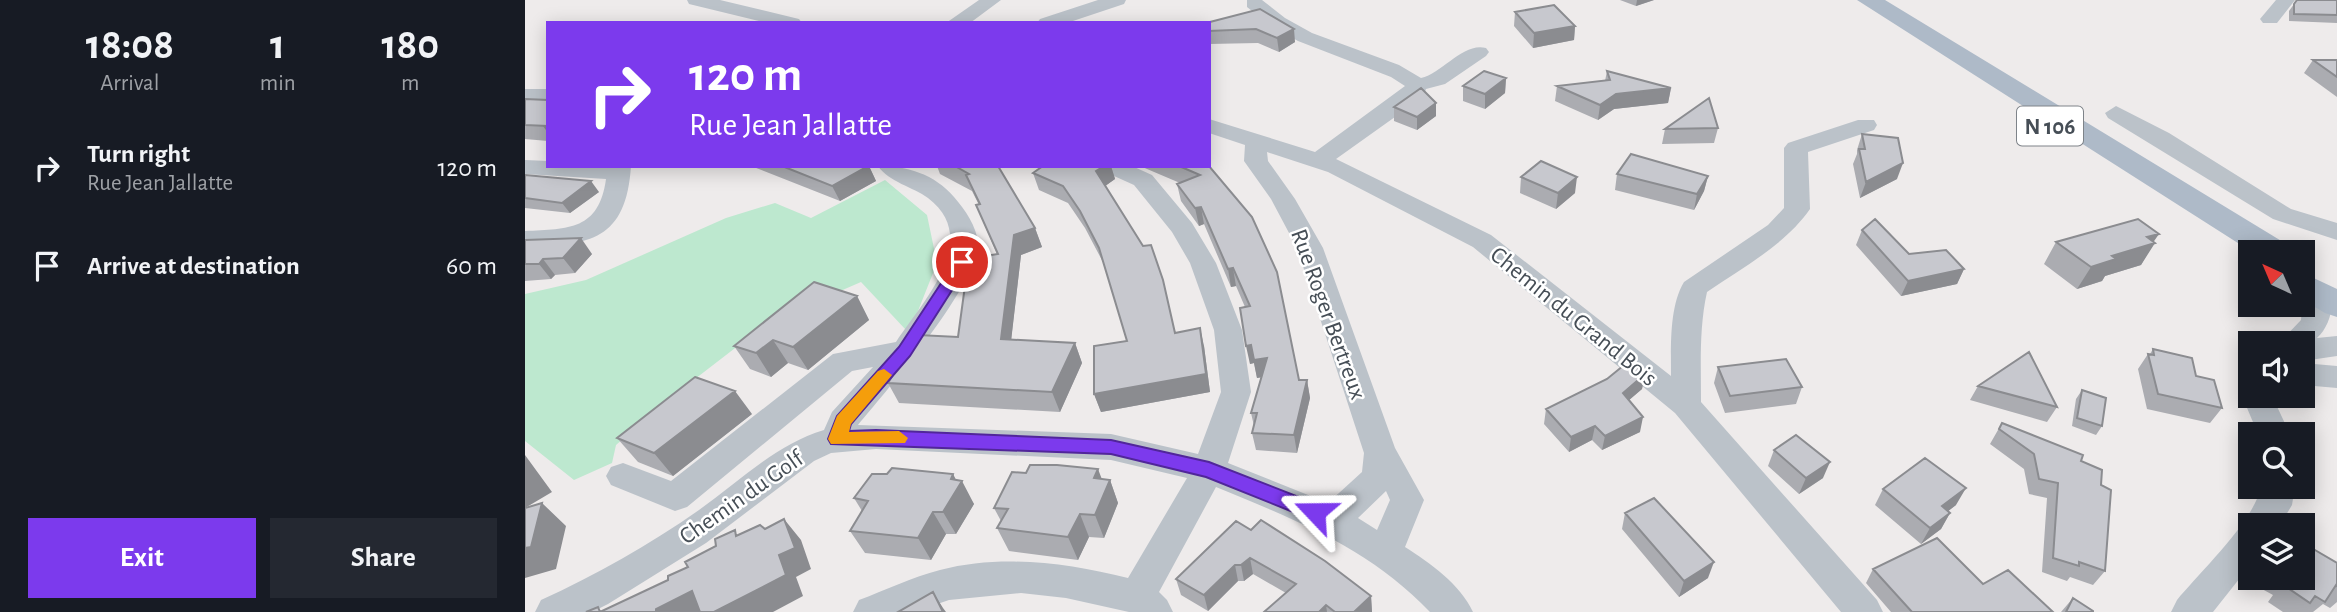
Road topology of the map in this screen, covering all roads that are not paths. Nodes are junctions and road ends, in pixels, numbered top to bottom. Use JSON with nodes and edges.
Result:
{"nodes":[{"id":1,"x":696,"y":0,"type":"edge"},
{"id":2,"x":992,"y":0,"type":"edge"},
{"id":3,"x":1099,"y":0,"type":"edge"},
{"id":4,"x":1117,"y":0,"type":"edge"},
{"id":5,"x":1847,"y":0,"type":"edge"},
{"id":6,"x":1869,"y":0,"type":"edge"},
{"id":7,"x":2286,"y":0,"type":"edge"},
{"id":8,"x":1254,"y":3,"type":"dead end"},
{"id":9,"x":2270,"y":19,"type":"dead end"},
{"id":10,"x":784,"y":21,"type":"edge"},
{"id":11,"x":959,"y":21,"type":"edge"},
{"id":12,"x":1050,"y":21,"type":"edge"},
{"id":13,"x":1051,"y":21,"type":"edge"},
{"id":14,"x":1479,"y":52,"type":"dead end"},
{"id":15,"x":1416,"y":85,"type":"junction"},
{"id":16,"x":525,"y":95,"type":"edge"},
{"id":17,"x":546,"y":95,"type":"edge"},
{"id":18,"x":2116,"y":113,"type":"dead end"},
{"id":19,"x":1866,"y":125,"type":"dead end"},
{"id":20,"x":1211,"y":127,"type":"edge"},
{"id":21,"x":1259,"y":142,"type":"junction"},
{"id":22,"x":1318,"y":161,"type":"junction"},
{"id":23,"x":525,"y":167,"type":"edge"},
{"id":24,"x":546,"y":167,"type":"edge"},
{"id":25,"x":572,"y":168,"type":"edge"},
{"id":26,"x":893,"y":168,"type":"edge"},
{"id":27,"x":1116,"y":168,"type":"edge"},
{"id":28,"x":619,"y":169,"type":"edge"},
{"id":29,"x":2337,"y":232,"type":"edge"},
{"id":30,"x":525,"y":239,"type":"edge"},
{"id":31,"x":2257,"y":240,"type":"edge"},
{"id":32,"x":2238,"y":243,"type":"edge"},
{"id":33,"x":2319,"y":288,"type":"edge"},
{"id":34,"x":2307,"y":331,"type":"edge"},
{"id":35,"x":2337,"y":346,"type":"edge"},
{"id":36,"x":2315,"y":349,"type":"edge"},
{"id":37,"x":905,"y":351,"type":"junction"},
{"id":38,"x":2315,"y":374,"type":"edge"},
{"id":39,"x":2337,"y":377,"type":"edge"},
{"id":40,"x":1686,"y":405,"type":"junction"},
{"id":41,"x":837,"y":439,"type":"junction"},
{"id":42,"x":1380,"y":453,"type":"junction"},
{"id":43,"x":1209,"y":470,"type":"junction"},
{"id":44,"x":623,"y":476,"type":"dead end"},
{"id":45,"x":1333,"y":520,"type":"junction"},
{"id":46,"x":1385,"y":552,"type":"junction"},
{"id":47,"x":2238,"y":553,"type":"edge"},
{"id":48,"x":1145,"y":604,"type":"edge"},
{"id":49,"x":554,"y":612,"type":"edge"},
{"id":50,"x":872,"y":612,"type":"edge"},
{"id":51,"x":1454,"y":612,"type":"edge"},
{"id":52,"x":1864,"y":612,"type":"edge"},
{"id":53,"x":2190,"y":612,"type":"edge"}],
"edges":[{"from":1,"to":10,"type":"street"},
{"from":2,"to":11,"type":"street"},
{"from":3,"to":12,"type":"street"},
{"from":4,"to":13,"type":"street"},
{"from":5,"to":32,"type":"main road","number":"N 106"},
{"from":6,"to":31,"type":"main road","number":"N 106"},
{"from":7,"to":9,"type":"street"},
{"from":8,"to":15,"type":"street"},
{"from":14,"to":15,"type":"street"},
{"from":15,"to":22,"type":"street"},
{"from":16,"to":17,"type":"street"},
{"from":18,"to":29,"type":"street"},
{"from":19,"to":40,"type":"street"},
{"from":20,"to":21,"type":"street","name":"Chemin du Grand Bois"},
{"from":21,"to":22,"type":"street","name":"Chemin du Grand Bois"},
{"from":21,"to":42,"type":"street","name":"Rue Roger Bertreux"},
{"from":22,"to":40,"type":"street","name":"Chemin du Grand Bois"},
{"from":23,"to":24,"type":"street"},
{"from":25,"to":28,"type":"street"},
{"from":26,"to":37,"type":"street"},
{"from":27,"to":43,"type":"street"},
{"from":28,"to":30,"type":"street"},
{"from":33,"to":34,"type":"street"},
{"from":35,"to":36,"type":"street"},
{"from":37,"to":41,"type":"street"},
{"from":37,"to":44,"type":"street"},
{"from":38,"to":39,"type":"street"},
{"from":40,"to":52,"type":"street","name":"Chemin du Grand Bois"},
{"from":41,"to":43,"type":"street","name":"Chemin du Golf"},
{"from":41,"to":49,"type":"street","name":"Chemin du Golf"},
{"from":42,"to":45,"type":"street"},
{"from":42,"to":46,"type":"street","name":"Rue Roger Bertreux"},
{"from":43,"to":45,"type":"street","name":"Chemin du Golf"},
{"from":43,"to":48,"type":"street"},
{"from":45,"to":46,"type":"street","name":"Chemin du Golf"},
{"from":46,"to":51,"type":"street"},
{"from":47,"to":53,"type":"street"},
{"from":48,"to":50,"type":"street"}]}
